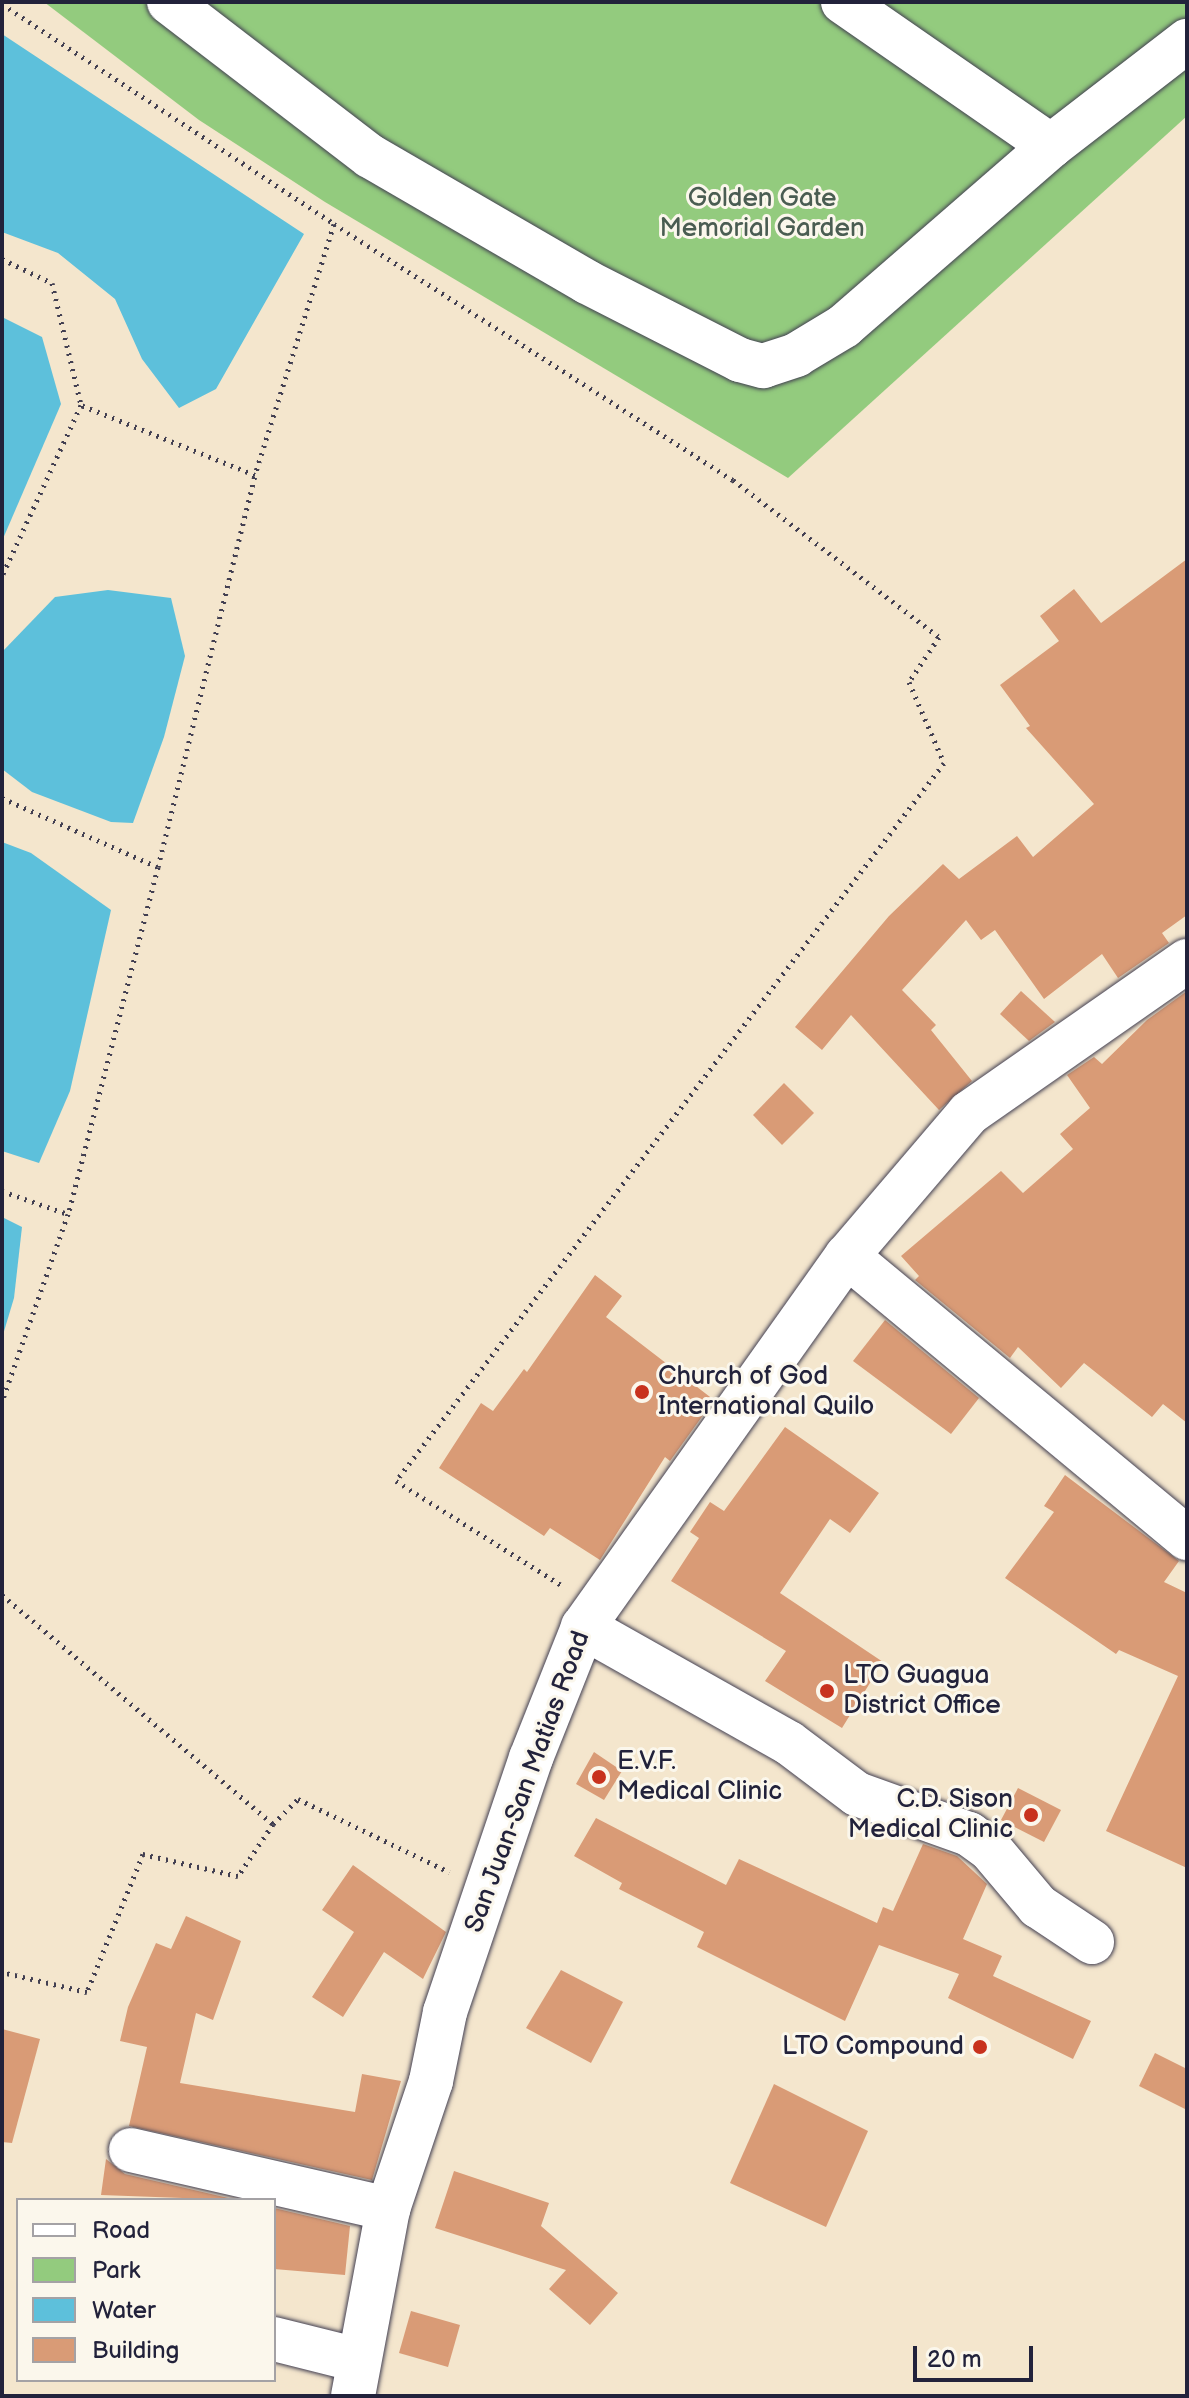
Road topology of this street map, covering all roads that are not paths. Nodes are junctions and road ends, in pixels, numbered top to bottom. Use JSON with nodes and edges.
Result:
{"nodes":[{"id":1,"x":169,"y":2,"type":"edge"},
{"id":2,"x":843,"y":2,"type":"edge"},
{"id":3,"x":1187,"y":41,"type":"edge"},
{"id":4,"x":1051,"y":146,"type":"junction"},
{"id":5,"x":1187,"y":961,"type":"edge"},
{"id":6,"x":847,"y":1256,"type":"junction"},
{"id":7,"x":1187,"y":1538,"type":"edge"},
{"id":8,"x":579,"y":1610,"type":"junction"},
{"id":9,"x":1092,"y":1942,"type":"dead end"},
{"id":10,"x":131,"y":2150,"type":"dead end"},
{"id":11,"x":388,"y":2209,"type":"junction"},
{"id":12,"x":276,"y":2340,"type":"edge"},
{"id":13,"x":356,"y":2378,"type":"edge"}],
"edges":[{"from":1,"to":4,"type":"street"},
{"from":2,"to":4,"type":"street"},
{"from":3,"to":4,"type":"street"},
{"from":5,"to":6,"type":"street","name":"San Juan-San Matias Road"},
{"from":6,"to":7,"type":"street"},
{"from":6,"to":8,"type":"street","name":"San Juan-San Matias Road"},
{"from":8,"to":9,"type":"street"},
{"from":8,"to":11,"type":"street","name":"San Juan-San Matias Road"},
{"from":10,"to":11,"type":"street"},
{"from":11,"to":13,"type":"street","name":"San Juan-San Matias Road"},
{"from":12,"to":13,"type":"street"}]}
